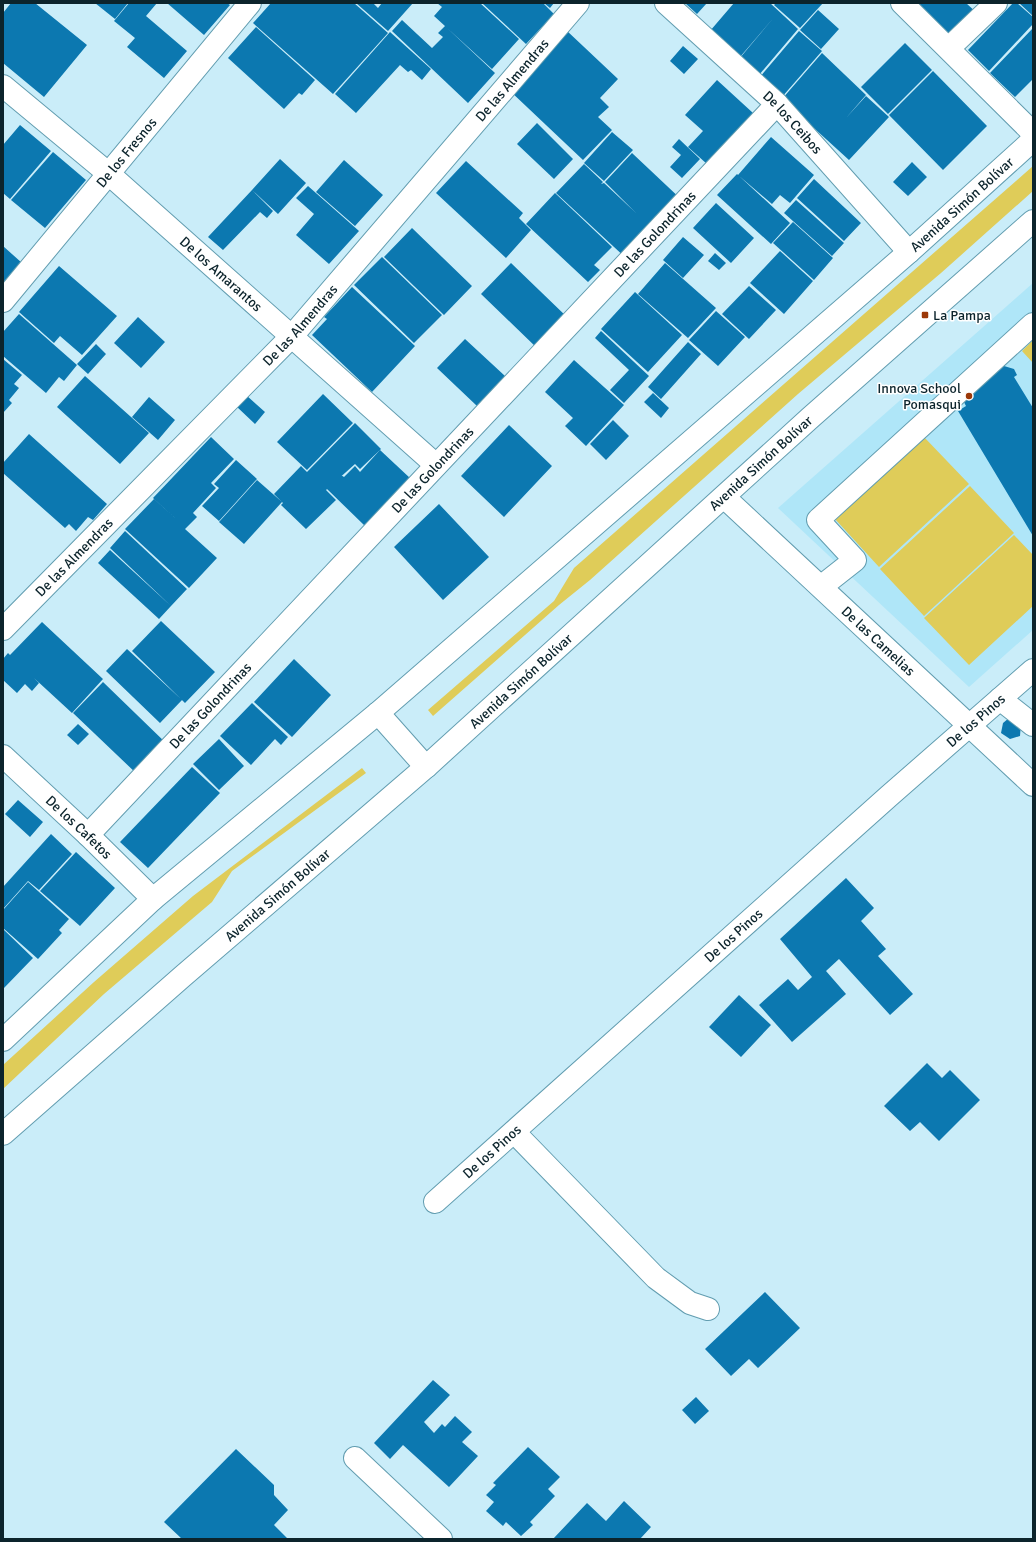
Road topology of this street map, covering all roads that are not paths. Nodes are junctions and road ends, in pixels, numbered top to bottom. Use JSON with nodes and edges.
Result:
{"nodes":[{"id":1,"x":250,"y":3,"type":"edge"},
{"id":2,"x":578,"y":3,"type":"edge"},
{"id":3,"x":666,"y":3,"type":"edge"},
{"id":4,"x":902,"y":3,"type":"edge"},
{"id":5,"x":996,"y":3,"type":"edge"},
{"id":6,"x":949,"y":48,"type":"junction"},
{"id":7,"x":3,"y":86,"type":"edge"},
{"id":8,"x":777,"y":104,"type":"junction"},
{"id":9,"x":1033,"y":133,"type":"edge"},
{"id":10,"x":1033,"y":140,"type":"edge"},
{"id":11,"x":109,"y":174,"type":"junction"},
{"id":12,"x":1033,"y":221,"type":"edge"},
{"id":13,"x":909,"y":252,"type":"junction"},
{"id":14,"x":3,"y":301,"type":"edge"},
{"id":15,"x":1033,"y":324,"type":"edge"},
{"id":16,"x":292,"y":336,"type":"junction"},
{"id":17,"x":436,"y":465,"type":"junction"},
{"id":18,"x":724,"y":497,"type":"junction"},
{"id":19,"x":822,"y":586,"type":"junction"},
{"id":20,"x":3,"y":629,"type":"edge"},
{"id":21,"x":1033,"y":670,"type":"edge"},
{"id":22,"x":1000,"y":700,"type":"junction"},
{"id":23,"x":378,"y":713,"type":"junction"},
{"id":24,"x":971,"y":725,"type":"junction"},
{"id":25,"x":1033,"y":725,"type":"edge"},
{"id":26,"x":3,"y":756,"type":"edge"},
{"id":27,"x":426,"y":767,"type":"junction"},
{"id":28,"x":1033,"y":785,"type":"edge"},
{"id":29,"x":88,"y":835,"type":"junction"},
{"id":30,"x":153,"y":899,"type":"junction"},
{"id":31,"x":3,"y":1040,"type":"edge"},
{"id":32,"x":514,"y":1132,"type":"junction"},
{"id":33,"x":3,"y":1134,"type":"edge"},
{"id":34,"x":436,"y":1202,"type":"dead end"},
{"id":35,"x":708,"y":1309,"type":"dead end"},
{"id":36,"x":355,"y":1458,"type":"dead end"},
{"id":37,"x":441,"y":1539,"type":"edge"}],
"edges":[{"from":1,"to":11,"type":"main road","name":"De los Fresnos"},
{"from":2,"to":16,"type":"main road","name":"De las Almendras"},
{"from":3,"to":8,"type":"main road","name":"De los Ceibos"},
{"from":4,"to":6,"type":"main road"},
{"from":5,"to":6,"type":"main road"},
{"from":6,"to":9,"type":"main road"},
{"from":7,"to":11,"type":"main road","name":"De los Amarantos"},
{"from":8,"to":13,"type":"main road","name":"De los Ceibos"},
{"from":8,"to":17,"type":"main road","name":"De las Golondrinas"},
{"from":10,"to":13,"type":"main road","name":"Avenida Simón Bolívar"},
{"from":11,"to":14,"type":"main road","name":"De los Fresnos"},
{"from":11,"to":16,"type":"main road","name":"De los Amarantos"},
{"from":12,"to":18,"type":"main road","name":"Avenida Simón Bolívar"},
{"from":13,"to":23,"type":"main road","name":"Avenida Simón Bolívar"},
{"from":15,"to":19,"type":"main road"},
{"from":16,"to":17,"type":"main road","name":"De los Amarantos"},
{"from":16,"to":20,"type":"main road","name":"De las Almendras"},
{"from":17,"to":29,"type":"main road","name":"De las Golondrinas"},
{"from":18,"to":19,"type":"main road","name":"De las Camelias"},
{"from":18,"to":27,"type":"main road","name":"Avenida Simón Bolívar"},
{"from":19,"to":24,"type":"main road","name":"De las Camelias"},
{"from":21,"to":22,"type":"main road","name":"De los Pinos"},
{"from":22,"to":24,"type":"main road","name":"De los Pinos"},
{"from":22,"to":25,"type":"main road"},
{"from":23,"to":27,"type":"main road"},
{"from":23,"to":30,"type":"main road","name":"Avenida Simón Bolívar"},
{"from":24,"to":28,"type":"main road","name":"De las Camelias"},
{"from":24,"to":32,"type":"main road","name":"De los Pinos"},
{"from":26,"to":29,"type":"main road","name":"De los Cafetos"},
{"from":27,"to":33,"type":"main road","name":"Avenida Simón Bolívar"},
{"from":29,"to":30,"type":"main road","name":"De los Cafetos"},
{"from":30,"to":31,"type":"main road","name":"Avenida Simón Bolívar"},
{"from":32,"to":34,"type":"main road","name":"De los Pinos"},
{"from":32,"to":35,"type":"main road"},
{"from":36,"to":37,"type":"main road"}]}
